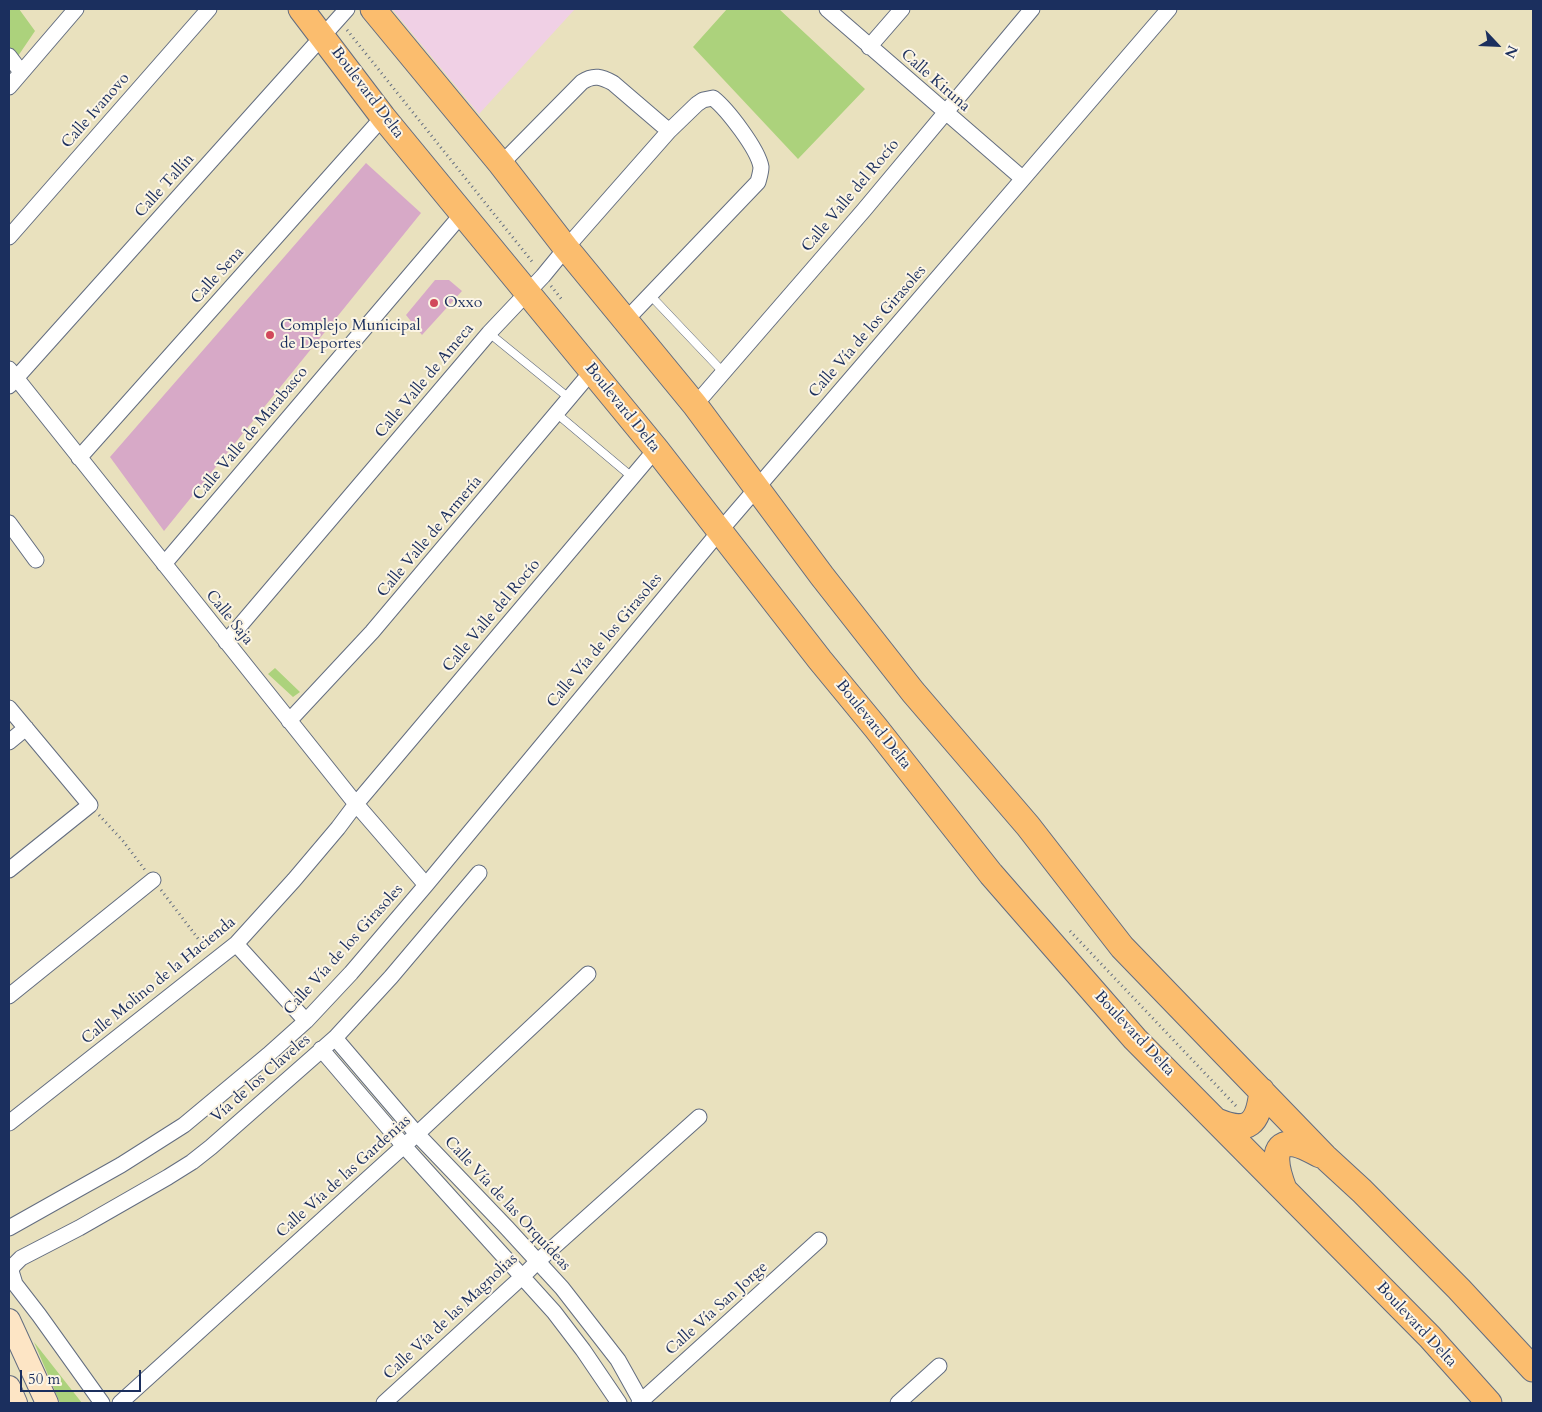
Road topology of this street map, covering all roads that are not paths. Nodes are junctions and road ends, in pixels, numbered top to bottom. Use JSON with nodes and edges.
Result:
{"nodes":[{"id":1,"x":76,"y":9,"type":"edge"},
{"id":2,"x":209,"y":9,"type":"edge"},
{"id":3,"x":301,"y":9,"type":"edge"},
{"id":4,"x":347,"y":9,"type":"edge"},
{"id":5,"x":373,"y":9,"type":"edge"},
{"id":6,"x":827,"y":9,"type":"edge"},
{"id":7,"x":902,"y":9,"type":"edge"},
{"id":8,"x":1032,"y":9,"type":"edge"},
{"id":9,"x":1169,"y":9,"type":"edge"},
{"id":10,"x":323,"y":36,"type":"junction"},
{"id":11,"x":869,"y":47,"type":"junction"},
{"id":12,"x":9,"y":56,"type":"edge"},
{"id":13,"x":21,"y":72,"type":"junction"},
{"id":14,"x":9,"y":87,"type":"edge"},
{"id":15,"x":945,"y":112,"type":"junction"},
{"id":16,"x":383,"y":117,"type":"junction"},
{"id":17,"x":669,"y":131,"type":"junction"},
{"id":18,"x":502,"y":164,"type":"junction"},
{"id":19,"x":1022,"y":178,"type":"junction"},
{"id":20,"x":462,"y":214,"type":"junction"},
{"id":21,"x":9,"y":236,"type":"edge"},
{"id":22,"x":566,"y":248,"type":"junction"},
{"id":23,"x":528,"y":293,"type":"junction"},
{"id":24,"x":650,"y":295,"type":"junction"},
{"id":25,"x":626,"y":320,"type":"junction"},
{"id":26,"x":489,"y":333,"type":"junction"},
{"id":27,"x":592,"y":371,"type":"junction"},
{"id":28,"x":723,"y":372,"type":"junction"},
{"id":29,"x":11,"y":378,"type":"edge"},
{"id":30,"x":569,"y":398,"type":"junction"},
{"id":31,"x":695,"y":404,"type":"junction"},
{"id":32,"x":556,"y":414,"type":"junction"},
{"id":33,"x":656,"y":450,"type":"junction"},
{"id":34,"x":79,"y":458,"type":"junction"},
{"id":35,"x":632,"y":477,"type":"junction"},
{"id":36,"x":756,"y":488,"type":"junction"},
{"id":37,"x":9,"y":523,"type":"edge"},
{"id":38,"x":719,"y":532,"type":"junction"},
{"id":39,"x":36,"y":560,"type":"dead end"},
{"id":40,"x":164,"y":564,"type":"junction"},
{"id":41,"x":226,"y":642,"type":"junction"},
{"id":42,"x":9,"y":708,"type":"edge"},
{"id":43,"x":289,"y":721,"type":"junction"},
{"id":44,"x":26,"y":728,"type":"junction"},
{"id":45,"x":9,"y":742,"type":"edge"},
{"id":46,"x":356,"y":804,"type":"junction"},
{"id":47,"x":9,"y":870,"type":"edge"},
{"id":48,"x":479,"y":873,"type":"dead end"},
{"id":49,"x":153,"y":880,"type":"dead end"},
{"id":50,"x":426,"y":885,"type":"junction"},
{"id":51,"x":236,"y":944,"type":"junction"},
{"id":52,"x":588,"y":974,"type":"dead end"},
{"id":53,"x":9,"y":996,"type":"edge"},
{"id":54,"x":306,"y":1021,"type":"junction"},
{"id":55,"x":334,"y":1038,"type":"junction"},
{"id":56,"x":321,"y":1049,"type":"junction"},
{"id":57,"x":1262,"y":1091,"type":"junction"},
{"id":58,"x":699,"y":1117,"type":"dead end"},
{"id":59,"x":1217,"y":1121,"type":"junction"},
{"id":60,"x":9,"y":1124,"type":"edge"},
{"id":61,"x":417,"y":1134,"type":"junction"},
{"id":62,"x":404,"y":1146,"type":"junction"},
{"id":63,"x":1325,"y":1157,"type":"junction"},
{"id":64,"x":1285,"y":1190,"type":"junction"},
{"id":65,"x":9,"y":1228,"type":"edge"},
{"id":66,"x":819,"y":1240,"type":"dead end"},
{"id":67,"x":538,"y":1261,"type":"junction"},
{"id":68,"x":523,"y":1276,"type":"junction"},
{"id":69,"x":9,"y":1320,"type":"edge"},
{"id":70,"x":939,"y":1366,"type":"dead end"},
{"id":71,"x":1533,"y":1369,"type":"edge"},
{"id":72,"x":9,"y":1387,"type":"edge"},
{"id":73,"x":16,"y":1403,"type":"edge"},
{"id":74,"x":47,"y":1403,"type":"edge"},
{"id":75,"x":102,"y":1403,"type":"edge"},
{"id":76,"x":120,"y":1403,"type":"edge"},
{"id":77,"x":384,"y":1403,"type":"edge"},
{"id":78,"x":619,"y":1403,"type":"edge"},
{"id":79,"x":640,"y":1403,"type":"edge"},
{"id":80,"x":898,"y":1403,"type":"edge"},
{"id":81,"x":1489,"y":1403,"type":"edge"}],
"edges":[{"from":1,"to":13,"type":"street"},
{"from":2,"to":21,"type":"street","name":"Calle Ivanovo"},
{"from":3,"to":10,"type":"main road","name":"Boulevard Delta"},
{"from":4,"to":10,"type":"street","name":"Calle Tallín"},
{"from":5,"to":18,"type":"main road"},
{"from":6,"to":11,"type":"street","name":"Calle Kiruna"},
{"from":7,"to":11,"type":"street"},
{"from":8,"to":15,"type":"street","name":"Calle Valle del Rocío"},
{"from":9,"to":19,"type":"street","name":"Calle Vía de los Girasoles"},
{"from":10,"to":16,"type":"main road","name":"Boulevard Delta"},
{"from":10,"to":29,"type":"street","name":"Calle Tallín"},
{"from":11,"to":15,"type":"street","name":"Calle Kiruna"},
{"from":12,"to":13,"type":"street"},
{"from":13,"to":14,"type":"street"},
{"from":15,"to":19,"type":"street","name":"Calle Kiruna"},
{"from":15,"to":28,"type":"street","name":"Calle Valle del Rocío"},
{"from":16,"to":20,"type":"main road","name":"Boulevard Delta"},
{"from":16,"to":34,"type":"street","name":"Calle Sena"},
{"from":17,"to":18,"type":"street"},
{"from":17,"to":22,"type":"street","name":"Calle Valle de Ameca"},
{"from":17,"to":24,"type":"street","name":"Calle Valle de Ameca"},
{"from":18,"to":22,"type":"main road"},
{"from":19,"to":36,"type":"street","name":"Calle Vía de los Girasoles"},
{"from":20,"to":23,"type":"main road","name":"Boulevard Delta"},
{"from":20,"to":40,"type":"street","name":"Calle Valle de Marabasco"},
{"from":22,"to":23,"type":"street","name":"Calle Valle de Ameca"},
{"from":22,"to":25,"type":"main road"},
{"from":23,"to":26,"type":"street","name":"Calle Valle de Ameca"},
{"from":23,"to":27,"type":"main road","name":"Boulevard Delta"},
{"from":24,"to":25,"type":"street"},
{"from":24,"to":28,"type":"lane"},
{"from":25,"to":31,"type":"main road"},
{"from":26,"to":30,"type":"lane"},
{"from":26,"to":41,"type":"street","name":"Calle Valle de Ameca"},
{"from":27,"to":30,"type":"street","name":"Calle Valle de Armería"},
{"from":27,"to":33,"type":"main road","name":"Boulevard Delta"},
{"from":28,"to":31,"type":"street","name":"Calle Valle del Rocío"},
{"from":29,"to":34,"type":"street","name":"Calle Saja"},
{"from":30,"to":32,"type":"street","name":"Calle Valle de Armería"},
{"from":31,"to":36,"type":"main road"},
{"from":32,"to":35,"type":"lane"},
{"from":32,"to":43,"type":"street","name":"Calle Valle de Armería"},
{"from":33,"to":35,"type":"street","name":"Calle Valle del Rocío"},
{"from":33,"to":38,"type":"main road","name":"Boulevard Delta"},
{"from":34,"to":40,"type":"street","name":"Calle Saja"},
{"from":35,"to":46,"type":"street","name":"Calle Valle del Rocío"},
{"from":36,"to":38,"type":"street","name":"Calle Vía de los Girasoles"},
{"from":36,"to":57,"type":"main road"},
{"from":37,"to":39,"type":"street"},
{"from":38,"to":50,"type":"street","name":"Calle Vía de los Girasoles"},
{"from":38,"to":59,"type":"main road","name":"Boulevard Delta"},
{"from":40,"to":41,"type":"street","name":"Calle Saja"},
{"from":41,"to":43,"type":"street","name":"Calle Saja"},
{"from":42,"to":44,"type":"street"},
{"from":43,"to":46,"type":"street","name":"Calle Saja"},
{"from":44,"to":45,"type":"street"},
{"from":44,"to":47,"type":"street"},
{"from":46,"to":50,"type":"street","name":"Calle Saja"},
{"from":46,"to":51,"type":"street","name":"Calle Molino de la Hacienda"},
{"from":48,"to":55,"type":"street","name":"Vía de los Claveles"},
{"from":49,"to":53,"type":"street"},
{"from":50,"to":54,"type":"street","name":"Calle Vía de los Girasoles"},
{"from":51,"to":54,"type":"street"},
{"from":51,"to":60,"type":"street","name":"Calle Molino de la Hacienda"},
{"from":52,"to":61,"type":"street","name":"Calle Vía de las Gardenias"},
{"from":54,"to":65,"type":"street","name":"Calle Vía de los Girasoles"},
{"from":55,"to":56,"type":"street","name":"Vía de los Claveles"},
{"from":55,"to":61,"type":"street","name":"Calle Vía de las Orquídeas"},
{"from":56,"to":62,"type":"street"},
{"from":56,"to":75,"type":"street","name":"Vía de los Claveles"},
{"from":57,"to":59,"type":"main road"},
{"from":57,"to":63,"type":"main road"},
{"from":58,"to":67,"type":"street","name":"Calle Vía de las Magnolias"},
{"from":59,"to":64,"type":"main road","name":"Boulevard Delta"},
{"from":61,"to":62,"type":"street","name":"Calle Vía de las Gardenias"},
{"from":61,"to":67,"type":"street","name":"Calle Vía de las Orquídeas"},
{"from":62,"to":68,"type":"street"},
{"from":62,"to":76,"type":"street","name":"Calle Vía de las Gardenias"},
{"from":63,"to":64,"type":"main road"},
{"from":63,"to":71,"type":"main road"},
{"from":64,"to":81,"type":"main road","name":"Boulevard Delta"},
{"from":66,"to":79,"type":"street","name":"Calle Vía San Jorge"},
{"from":67,"to":68,"type":"street","name":"Calle Vía de las Magnolias"},
{"from":67,"to":79,"type":"street","name":"Calle Vía de las Orquídeas"},
{"from":68,"to":77,"type":"street","name":"Calle Vía de las Magnolias"},
{"from":68,"to":78,"type":"street"},
{"from":69,"to":74,"type":"street"},
{"from":70,"to":80,"type":"street"},
{"from":72,"to":73,"type":"street"}]}
